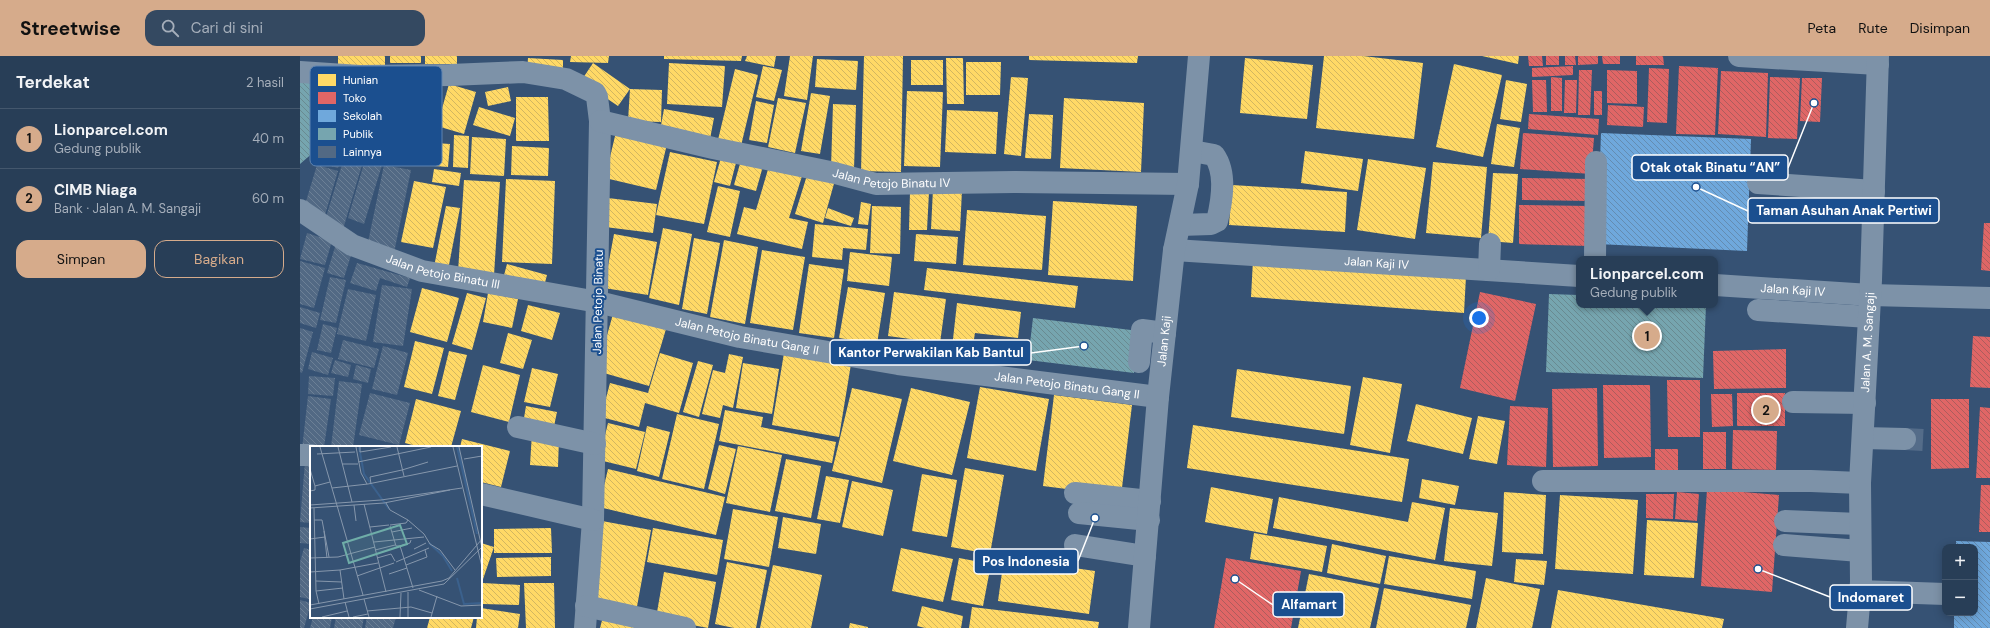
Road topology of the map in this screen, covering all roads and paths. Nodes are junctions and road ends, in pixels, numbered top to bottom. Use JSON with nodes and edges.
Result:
{"nodes":[{"id":1,"x":1199,"y":56,"type":"edge"},
{"id":2,"x":1739,"y":56,"type":"edge"},
{"id":3,"x":1878,"y":60,"type":"edge"},
{"id":4,"x":499,"y":65,"type":"edge"},
{"id":5,"x":442,"y":70,"type":"edge"},
{"id":6,"x":300,"y":72,"type":"edge"},
{"id":7,"x":310,"y":73,"type":"edge"},
{"id":8,"x":600,"y":121,"type":"junction"},
{"id":9,"x":1192,"y":151,"type":"junction"},
{"id":10,"x":1596,"y":162,"type":"dead end"},
{"id":11,"x":1758,"y":183,"type":"dead end"},
{"id":12,"x":1188,"y":184,"type":"junction"},
{"id":13,"x":1874,"y":191,"type":"junction"},
{"id":14,"x":300,"y":210,"type":"edge"},
{"id":15,"x":1180,"y":225,"type":"junction"},
{"id":16,"x":1490,"y":244,"type":"dead end"},
{"id":17,"x":1174,"y":250,"type":"junction"},
{"id":18,"x":1595,"y":256,"type":"edge"},
{"id":19,"x":1488,"y":270,"type":"junction"},
{"id":20,"x":1576,"y":276,"type":"edge"},
{"id":21,"x":1718,"y":284,"type":"edge"},
{"id":22,"x":1870,"y":295,"type":"junction"},
{"id":23,"x":1990,"y":298,"type":"edge"},
{"id":24,"x":598,"y":302,"type":"junction"},
{"id":25,"x":1758,"y":310,"type":"dead end"},
{"id":26,"x":1869,"y":317,"type":"junction"},
{"id":27,"x":1165,"y":333,"type":"junction"},
{"id":28,"x":1139,"y":362,"type":"dead end"},
{"id":29,"x":1158,"y":397,"type":"junction"},
{"id":30,"x":1793,"y":402,"type":"dead end"},
{"id":31,"x":1865,"y":403,"type":"junction"},
{"id":32,"x":518,"y":427,"type":"dead end"},
{"id":33,"x":1863,"y":438,"type":"junction"},
{"id":34,"x":1905,"y":439,"type":"tunnel mouth"},
{"id":35,"x":595,"y":444,"type":"junction"},
{"id":36,"x":1543,"y":481,"type":"dead end"},
{"id":37,"x":1860,"y":484,"type":"junction"},
{"id":38,"x":482,"y":494,"type":"edge"},
{"id":39,"x":1077,"y":503,"type":"dead end"},
{"id":40,"x":1149,"y":511,"type":"junction"},
{"id":41,"x":593,"y":520,"type":"junction"},
{"id":42,"x":1784,"y":521,"type":"dead end"},
{"id":43,"x":1859,"y":524,"type":"junction"},
{"id":44,"x":1075,"y":545,"type":"dead end"},
{"id":45,"x":1784,"y":545,"type":"dead end"},
{"id":46,"x":1860,"y":551,"type":"junction"},
{"id":47,"x":1145,"y":556,"type":"junction"},
{"id":48,"x":1859,"y":591,"type":"junction"},
{"id":49,"x":1942,"y":594,"type":"edge"},
{"id":50,"x":586,"y":606,"type":"junction"},
{"id":51,"x":585,"y":628,"type":"edge"},
{"id":52,"x":685,"y":628,"type":"edge"},
{"id":53,"x":1139,"y":628,"type":"edge"},
{"id":54,"x":1857,"y":628,"type":"edge"}],
"edges":[{"from":1,"to":9,"type":"street","name":"Jalan Kaji"},
{"from":2,"to":3,"type":"street"},
{"from":3,"to":13,"type":"street","name":"Jalan A. M. Sangaji"},
{"from":4,"to":5,"type":"street"},
{"from":4,"to":8,"type":"street","name":"Jalan Petojo Binatu"},
{"from":6,"to":7,"type":"street"},
{"from":8,"to":12,"type":"street","name":"Jalan Petojo Binatu IV"},
{"from":8,"to":24,"type":"street","name":"Jalan Petojo Binatu"},
{"from":9,"to":12,"type":"street","name":"Jalan Kaji"},
{"from":9,"to":15,"type":"street"},
{"from":10,"to":18,"type":"street"},
{"from":11,"to":13,"type":"street"},
{"from":12,"to":15,"type":"street","name":"Jalan Kaji"},
{"from":13,"to":22,"type":"street","name":"Jalan A. M. Sangaji"},
{"from":14,"to":24,"type":"street","name":"Jalan Petojo Binatu III"},
{"from":15,"to":17,"type":"street","name":"Jalan Kaji"},
{"from":16,"to":19,"type":"street"},
{"from":17,"to":19,"type":"street","name":"Jalan Kaji IV"},
{"from":17,"to":27,"type":"street","name":"Jalan Kaji"},
{"from":19,"to":20,"type":"street","name":"Jalan Kaji IV"},
{"from":21,"to":22,"type":"street","name":"Jalan Kaji IV"},
{"from":22,"to":23,"type":"street","name":"Jalan Kaji IV"},
{"from":22,"to":26,"type":"street","name":"Jalan A. M. Sangaji"},
{"from":24,"to":29,"type":"street","name":"Jalan Petojo Binatu Gang II"},
{"from":24,"to":35,"type":"street","name":"Jalan Petojo Binatu"},
{"from":25,"to":26,"type":"street"},
{"from":26,"to":31,"type":"street","name":"Jalan A. M. Sangaji"},
{"from":27,"to":28,"type":"street"},
{"from":27,"to":29,"type":"street","name":"Jalan Kaji"},
{"from":29,"to":40,"type":"street","name":"Jalan Kaji"},
{"from":30,"to":31,"type":"street"},
{"from":31,"to":33,"type":"street","name":"Jalan A. M. Sangaji"},
{"from":32,"to":35,"type":"street"},
{"from":33,"to":34,"type":"street"},
{"from":33,"to":37,"type":"street","name":"Jalan A. M. Sangaji"},
{"from":35,"to":41,"type":"street","name":"Jalan Petojo Binatu"},
{"from":36,"to":37,"type":"street"},
{"from":37,"to":43,"type":"street","name":"Jalan A. M. Sangaji"},
{"from":38,"to":41,"type":"street"},
{"from":39,"to":40,"type":"street"},
{"from":40,"to":47,"type":"street","name":"Jalan Kaji"},
{"from":41,"to":50,"type":"street","name":"Jalan Petojo Binatu"},
{"from":42,"to":43,"type":"street"},
{"from":43,"to":46,"type":"street","name":"Jalan A. M. Sangaji"},
{"from":44,"to":47,"type":"street"},
{"from":45,"to":46,"type":"street"},
{"from":46,"to":48,"type":"street","name":"Jalan A. M. Sangaji"},
{"from":47,"to":53,"type":"street","name":"Jalan Kaji"},
{"from":48,"to":49,"type":"street"},
{"from":48,"to":54,"type":"street","name":"Jalan A. M. Sangaji"},
{"from":50,"to":51,"type":"street","name":"Jalan Petojo Binatu"},
{"from":50,"to":52,"type":"street"}]}
